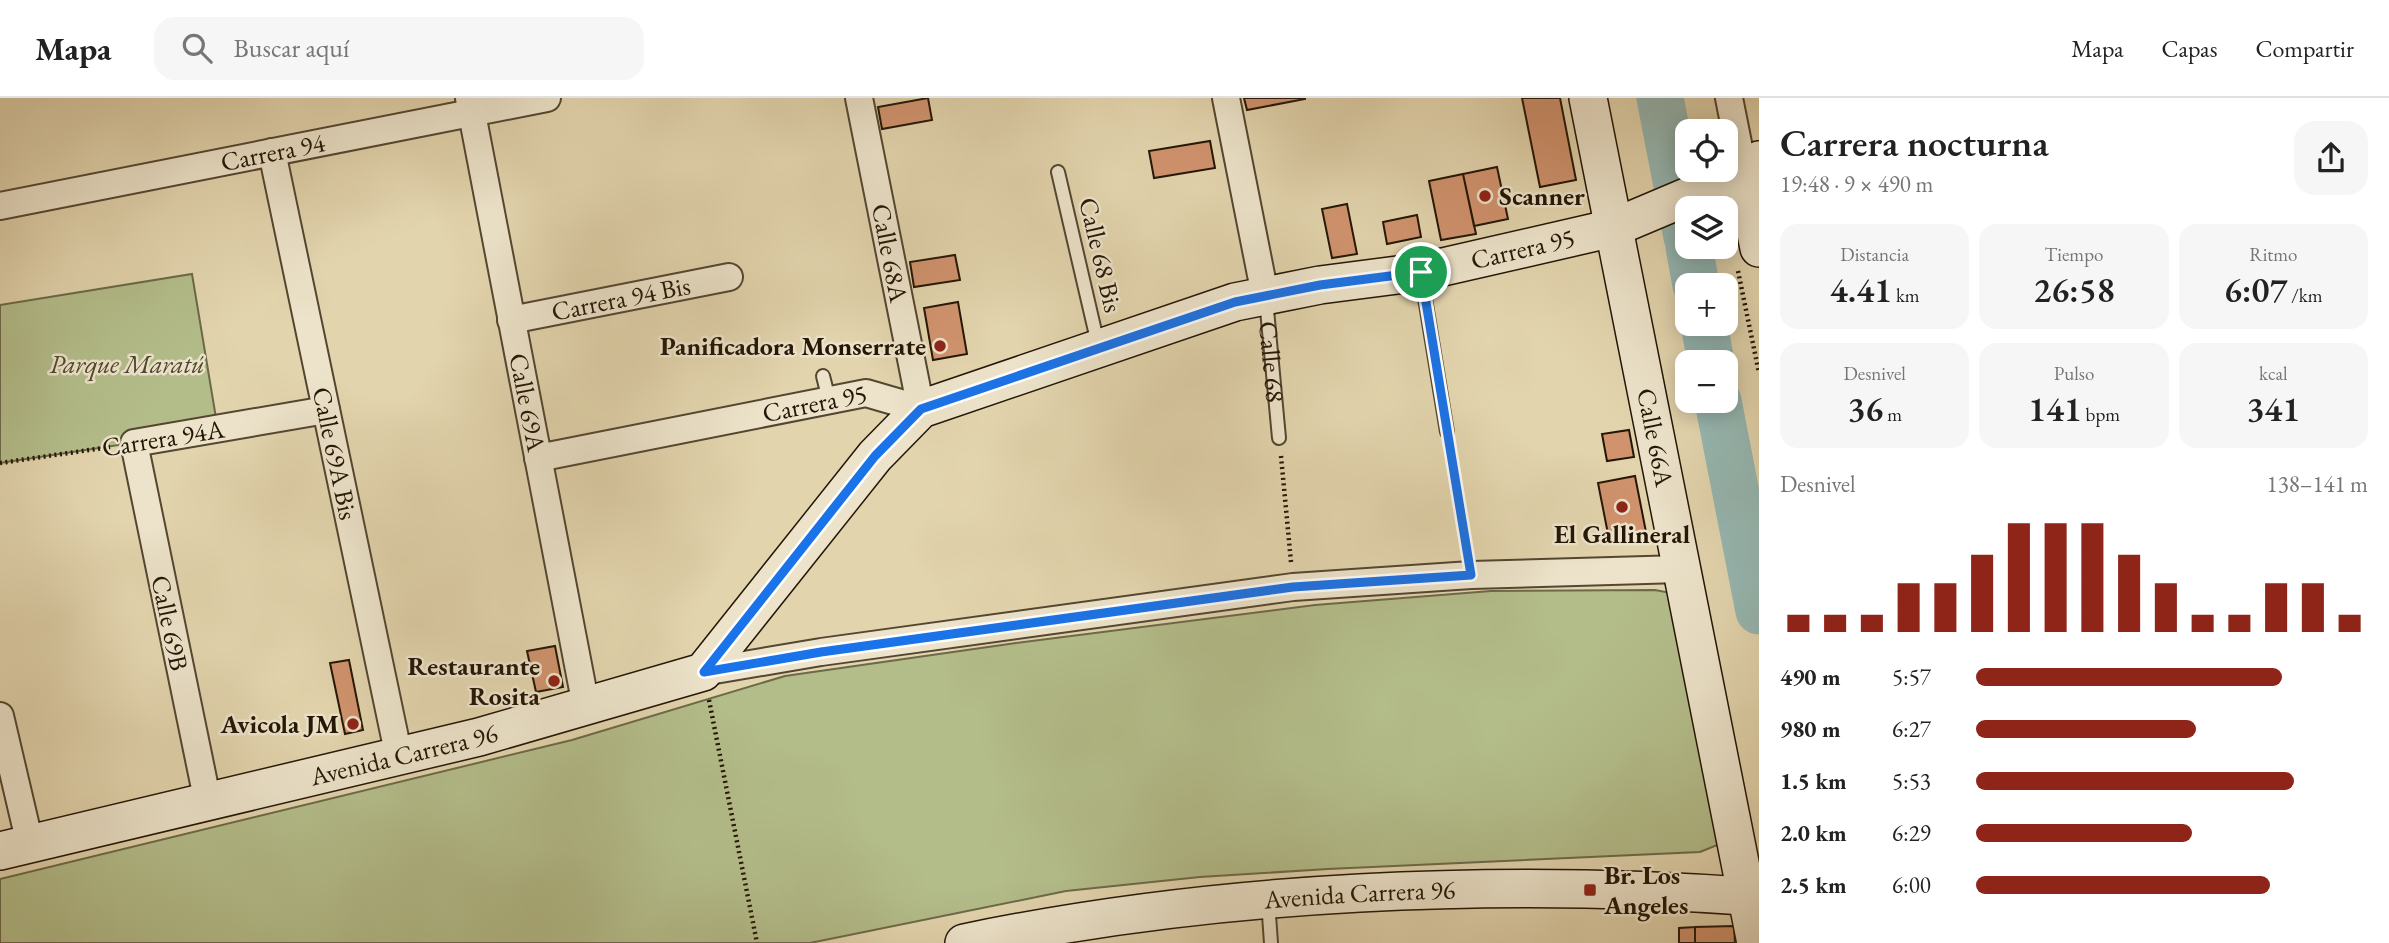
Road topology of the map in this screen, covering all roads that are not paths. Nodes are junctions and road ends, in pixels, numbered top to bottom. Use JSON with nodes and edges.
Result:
{"nodes":[{"id":1,"x":547,"y":98,"type":"edge"},
{"id":2,"x":859,"y":98,"type":"edge"},
{"id":3,"x":1226,"y":98,"type":"edge"},
{"id":4,"x":1588,"y":98,"type":"edge"},
{"id":5,"x":1730,"y":98,"type":"edge"},
{"id":6,"x":470,"y":105,"type":"edge"},
{"id":7,"x":272,"y":152,"type":"junction"},
{"id":8,"x":1751,"y":164,"type":"edge"},
{"id":9,"x":1058,"y":172,"type":"dead end"},
{"id":10,"x":0,"y":206,"type":"edge"},
{"id":11,"x":1627,"y":223,"type":"junction"},
{"id":12,"x":1748,"y":258,"type":"edge"},
{"id":13,"x":1421,"y":272,"type":"junction"},
{"id":14,"x":729,"y":277,"type":"dead end"},
{"id":15,"x":1265,"y":295,"type":"junction"},
{"id":16,"x":511,"y":320,"type":"junction"},
{"id":17,"x":1099,"y":348,"type":"junction"},
{"id":18,"x":921,"y":409,"type":"junction"},
{"id":19,"x":326,"y":410,"type":"junction"},
{"id":20,"x":1447,"y":432,"type":"road end"},
{"id":21,"x":1279,"y":438,"type":"road end"},
{"id":22,"x":134,"y":443,"type":"joint"},
{"id":23,"x":538,"y":458,"type":"junction"},
{"id":24,"x":1681,"y":569,"type":"junction"},
{"id":25,"x":704,"y":672,"type":"junction"},
{"id":26,"x":586,"y":706,"type":"junction"},
{"id":27,"x":0,"y":716,"type":"edge"},
{"id":28,"x":399,"y":757,"type":"junction"},
{"id":29,"x":208,"y":803,"type":"junction"},
{"id":30,"x":15,"y":848,"type":"edge"},
{"id":31,"x":1753,"y":897,"type":"edge"},
{"id":32,"x":1268,"y":900,"type":"junction"},
{"id":33,"x":964,"y":943,"type":"edge"},
{"id":34,"x":1271,"y":943,"type":"edge"},
{"id":35,"x":1756,"y":943,"type":"edge"}],
"edges":[{"from":1,"to":6,"type":"street","name":"Carrera 94"},
{"from":2,"to":18,"type":"street","name":"Calle 68A"},
{"from":3,"to":15,"type":"street","name":"Calle 68"},
{"from":4,"to":11,"type":"main road","name":"Calle 66A"},
{"from":5,"to":8,"type":"street"},
{"from":6,"to":7,"type":"street","name":"Carrera 94"},
{"from":6,"to":16,"type":"street","name":"Calle 69A"},
{"from":7,"to":10,"type":"street","name":"Carrera 94"},
{"from":7,"to":19,"type":"street","name":"Calle 69A Bis"},
{"from":8,"to":11,"type":"main road","name":"Carrera 95"},
{"from":8,"to":12,"type":"main road"},
{"from":9,"to":17,"type":"lane","name":"Calle 68 Bis"},
{"from":11,"to":13,"type":"main road","name":"Carrera 95"},
{"from":11,"to":24,"type":"main road","name":"Calle 66A"},
{"from":13,"to":15,"type":"main road","name":"Carrera 95"},
{"from":13,"to":20,"type":"lane"},
{"from":14,"to":16,"type":"street","name":"Carrera 94 Bis"},
{"from":15,"to":17,"type":"main road","name":"Carrera 95"},
{"from":15,"to":21,"type":"lane","name":"Calle 68"},
{"from":16,"to":23,"type":"street","name":"Calle 69A"},
{"from":17,"to":18,"type":"main road","name":"Carrera 95"},
{"from":18,"to":23,"type":"street","name":"Carrera 95"},
{"from":18,"to":25,"type":"main road"},
{"from":19,"to":22,"type":"street","name":"Carrera 94A"},
{"from":19,"to":28,"type":"street","name":"Calle 69A Bis"},
{"from":22,"to":29,"type":"street","name":"Calle 69B"},
{"from":23,"to":26,"type":"street","name":"Calle 69A"},
{"from":24,"to":25,"type":"street","name":"Avenida Carrera 96"},
{"from":24,"to":31,"type":"main road","name":"Calle 66A"},
{"from":25,"to":26,"type":"main road","name":"Avenida Carrera 96"},
{"from":26,"to":28,"type":"main road","name":"Avenida Carrera 96"},
{"from":27,"to":30,"type":"street"},
{"from":28,"to":29,"type":"main road","name":"Avenida Carrera 96"},
{"from":29,"to":30,"type":"main road","name":"Avenida Carrera 96"},
{"from":31,"to":32,"type":"main road","name":"Avenida Carrera 96"},
{"from":31,"to":35,"type":"main road","name":"Calle 66A"},
{"from":32,"to":33,"type":"main road","name":"Avenida Carrera 96"},
{"from":32,"to":34,"type":"lane"}]}
